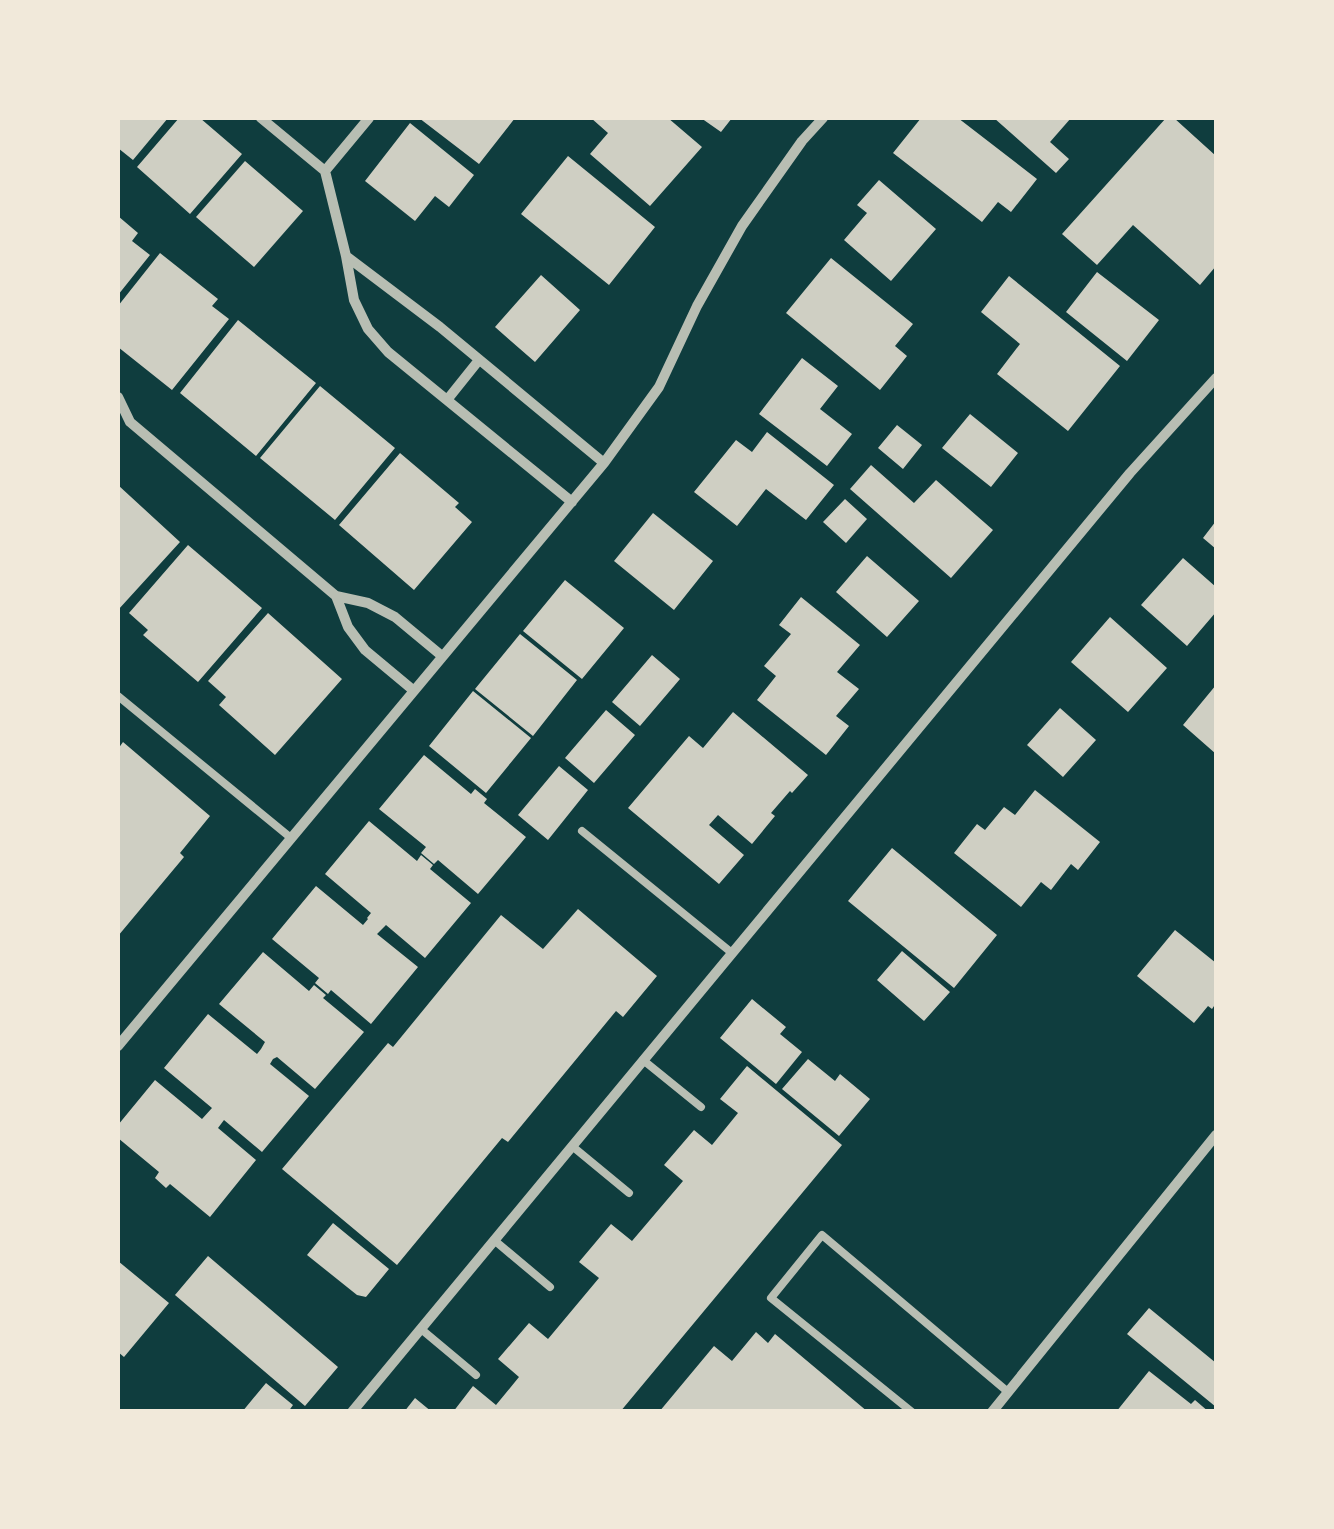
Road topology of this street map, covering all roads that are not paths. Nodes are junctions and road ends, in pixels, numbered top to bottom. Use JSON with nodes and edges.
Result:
{"nodes":[{"id":1,"x":261,"y":118,"type":"edge"},
{"id":2,"x":369,"y":118,"type":"edge"},
{"id":3,"x":823,"y":118,"type":"edge"},
{"id":4,"x":325,"y":171,"type":"junction"},
{"id":5,"x":346,"y":256,"type":"junction"},
{"id":6,"x":479,"y":360,"type":"junction"},
{"id":7,"x":1216,"y":378,"type":"edge"},
{"id":8,"x":118,"y":397,"type":"edge"},
{"id":9,"x":447,"y":400,"type":"junction"},
{"id":10,"x":124,"y":421,"type":"edge"},
{"id":11,"x":604,"y":464,"type":"junction"},
{"id":12,"x":572,"y":502,"type":"junction"},
{"id":13,"x":336,"y":596,"type":"junction"},
{"id":14,"x":442,"y":656,"type":"junction"},
{"id":15,"x":413,"y":690,"type":"junction"},
{"id":16,"x":118,"y":696,"type":"edge"},
{"id":17,"x":582,"y":831,"type":"dead end"},
{"id":18,"x":291,"y":838,"type":"junction"},
{"id":19,"x":732,"y":953,"type":"junction"},
{"id":20,"x":118,"y":1046,"type":"edge"},
{"id":21,"x":643,"y":1060,"type":"junction"},
{"id":22,"x":701,"y":1107,"type":"dead end"},
{"id":23,"x":1216,"y":1135,"type":"edge"},
{"id":24,"x":572,"y":1146,"type":"junction"},
{"id":25,"x":629,"y":1193,"type":"dead end"},
{"id":26,"x":494,"y":1240,"type":"junction"},
{"id":27,"x":550,"y":1287,"type":"dead end"},
{"id":28,"x":420,"y":1329,"type":"junction"},
{"id":29,"x":476,"y":1375,"type":"dead end"},
{"id":30,"x":1008,"y":1392,"type":"junction"},
{"id":31,"x":352,"y":1412,"type":"edge"},
{"id":32,"x":912,"y":1412,"type":"edge"},
{"id":33,"x":992,"y":1412,"type":"edge"}],
"edges":[{"from":1,"to":4,"type":"street"},
{"from":2,"to":4,"type":"street"},
{"from":3,"to":11,"type":"street"},
{"from":4,"to":5,"type":"street"},
{"from":5,"to":6,"type":"street"},
{"from":5,"to":9,"type":"street"},
{"from":6,"to":9,"type":"street"},
{"from":6,"to":11,"type":"street"},
{"from":7,"to":19,"type":"street"},
{"from":8,"to":10,"type":"street"},
{"from":9,"to":12,"type":"street"},
{"from":10,"to":13,"type":"street"},
{"from":11,"to":12,"type":"street"},
{"from":12,"to":14,"type":"street"},
{"from":13,"to":14,"type":"street"},
{"from":13,"to":15,"type":"street"},
{"from":14,"to":15,"type":"street"},
{"from":15,"to":18,"type":"street"},
{"from":16,"to":18,"type":"lane"},
{"from":17,"to":19,"type":"lane"},
{"from":18,"to":20,"type":"street"},
{"from":19,"to":21,"type":"street"},
{"from":21,"to":22,"type":"lane"},
{"from":21,"to":24,"type":"street"},
{"from":23,"to":30,"type":"street"},
{"from":24,"to":25,"type":"lane"},
{"from":24,"to":26,"type":"street"},
{"from":26,"to":27,"type":"lane"},
{"from":26,"to":28,"type":"street"},
{"from":28,"to":29,"type":"lane"},
{"from":28,"to":31,"type":"street"},
{"from":30,"to":32,"type":"lane"},
{"from":30,"to":33,"type":"street"}]}
